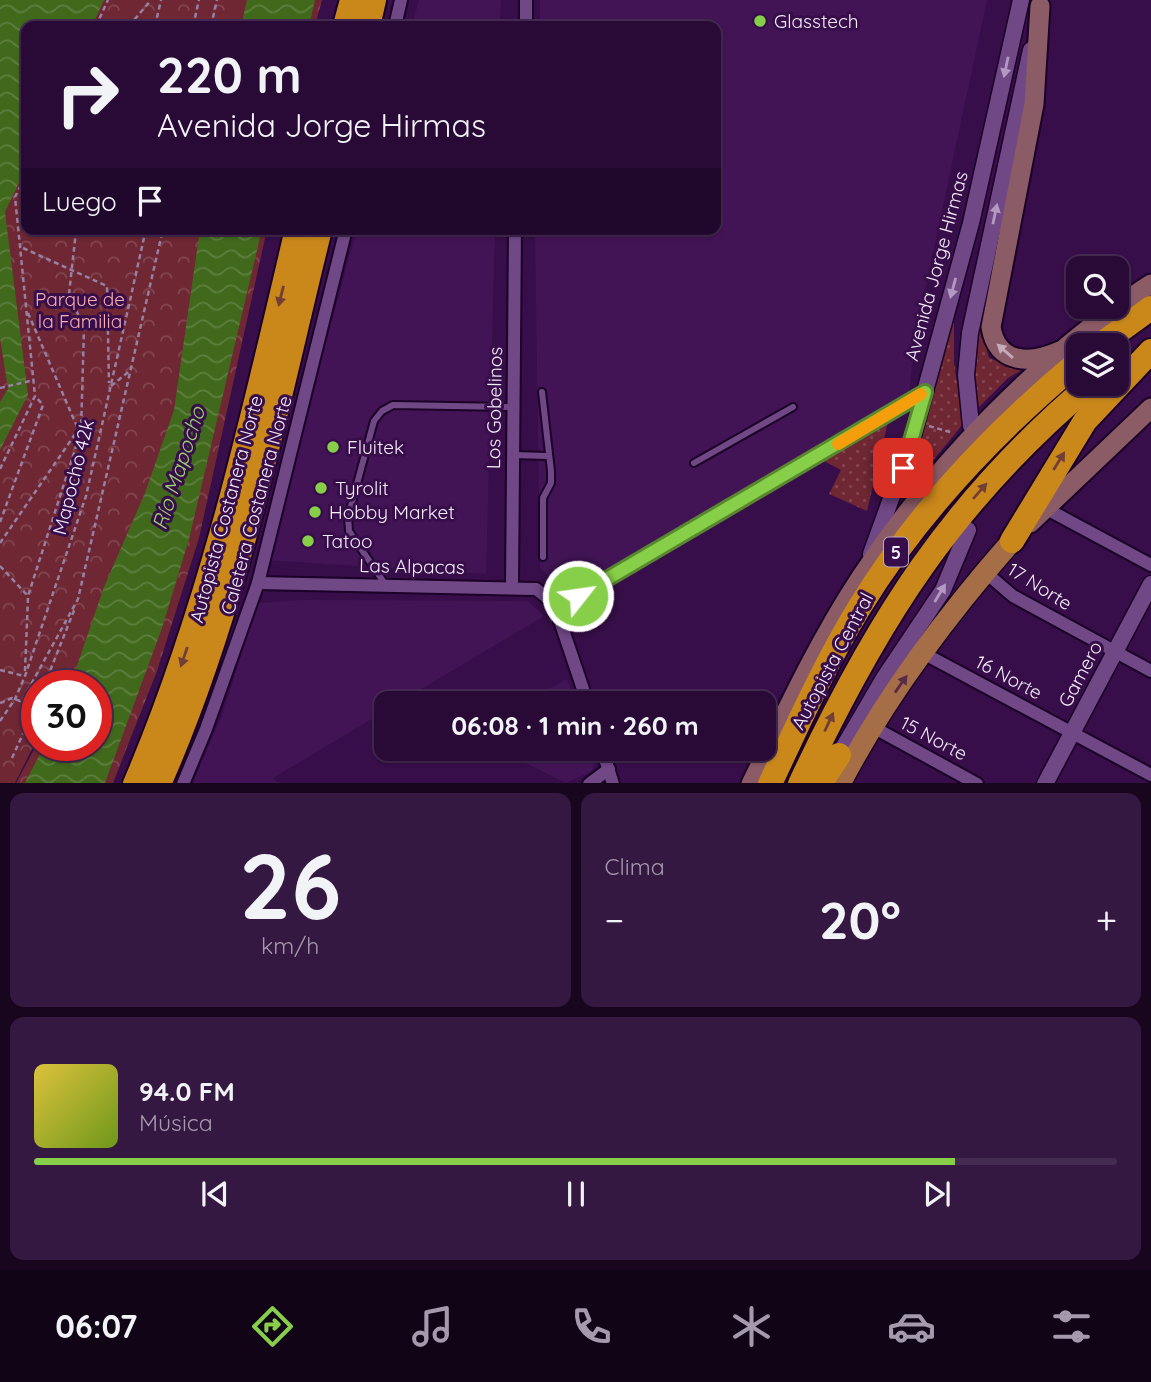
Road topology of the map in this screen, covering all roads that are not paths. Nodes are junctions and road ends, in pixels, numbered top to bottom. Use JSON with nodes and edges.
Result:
{"nodes":[{"id":1,"x":352,"y":0,"type":"edge"},
{"id":2,"x":374,"y":0,"type":"edge"},
{"id":3,"x":401,"y":0,"type":"edge"},
{"id":4,"x":526,"y":0,"type":"edge"},
{"id":5,"x":1020,"y":0,"type":"edge"},
{"id":6,"x":1041,"y":3,"type":"edge"},
{"id":7,"x":346,"y":21,"type":"edge"},
{"id":8,"x":369,"y":21,"type":"edge"},
{"id":9,"x":396,"y":21,"type":"edge"},
{"id":10,"x":526,"y":21,"type":"edge"},
{"id":11,"x":296,"y":235,"type":"edge"},
{"id":12,"x":318,"y":235,"type":"edge"},
{"id":13,"x":345,"y":235,"type":"edge"},
{"id":14,"x":515,"y":235,"type":"edge"},
{"id":15,"x":1151,"y":284,"type":"edge"},
{"id":16,"x":1151,"y":308,"type":"edge"},
{"id":17,"x":1097,"y":333,"type":"edge"},
{"id":18,"x":1117,"y":333,"type":"edge"},
{"id":19,"x":1151,"y":338,"type":"edge"},
{"id":20,"x":1151,"y":351,"type":"edge"},
{"id":21,"x":1129,"y":354,"type":"edge"},
{"id":22,"x":1066,"y":356,"type":"edge"},
{"id":23,"x":1066,"y":360,"type":"edge"},
{"id":24,"x":1066,"y":362,"type":"edge"},
{"id":25,"x":542,"y":391,"type":"dead end"},
{"id":26,"x":925,"y":392,"type":"junction"},
{"id":27,"x":1078,"y":396,"type":"edge"},
{"id":28,"x":513,"y":407,"type":"junction"},
{"id":29,"x":793,"y":407,"type":"dead end"},
{"id":30,"x":1151,"y":408,"type":"edge"},
{"id":31,"x":1143,"y":426,"type":"edge"},
{"id":32,"x":972,"y":432,"type":"junction"},
{"id":33,"x":513,"y":455,"type":"junction"},
{"id":34,"x":548,"y":456,"type":"junction"},
{"id":35,"x":694,"y":463,"type":"dead end"},
{"id":36,"x":1045,"y":508,"type":"junction"},
{"id":37,"x":968,"y":530,"type":"dead end"},
{"id":38,"x":1012,"y":541,"type":"junction"},
{"id":39,"x":543,"y":557,"type":"dead end"},
{"id":40,"x":1151,"y":565,"type":"edge"},
{"id":41,"x":985,"y":572,"type":"junction"},
{"id":42,"x":860,"y":578,"type":"junction"},
{"id":43,"x":258,"y":583,"type":"junction"},
{"id":44,"x":1151,"y":584,"type":"edge"},
{"id":45,"x":386,"y":585,"type":"junction"},
{"id":46,"x":512,"y":587,"type":"junction"},
{"id":47,"x":557,"y":608,"type":"junction"},
{"id":48,"x":1115,"y":652,"type":"junction"},
{"id":49,"x":923,"y":653,"type":"junction"},
{"id":50,"x":1151,"y":671,"type":"edge"},
{"id":51,"x":584,"y":691,"type":"edge"},
{"id":52,"x":873,"y":727,"type":"junction"},
{"id":53,"x":1072,"y":733,"type":"junction"},
{"id":54,"x":839,"y":755,"type":"junction"},
{"id":55,"x":606,"y":761,"type":"edge"},
{"id":56,"x":609,"y":769,"type":"junction"},
{"id":57,"x":1151,"y":775,"type":"edge"},
{"id":58,"x":135,"y":783,"type":"edge"},
{"id":59,"x":159,"y":783,"type":"edge"},
{"id":60,"x":183,"y":783,"type":"edge"},
{"id":61,"x":589,"y":783,"type":"edge"},
{"id":62,"x":613,"y":783,"type":"edge"},
{"id":63,"x":751,"y":783,"type":"edge"},
{"id":64,"x":770,"y":783,"type":"edge"},
{"id":65,"x":800,"y":783,"type":"edge"},
{"id":66,"x":820,"y":783,"type":"edge"},
{"id":67,"x":826,"y":783,"type":"edge"},
{"id":68,"x":840,"y":783,"type":"edge"},
{"id":69,"x":977,"y":783,"type":"edge"},
{"id":70,"x":1045,"y":783,"type":"edge"}],
"edges":[{"from":1,"to":7,"type":"highway"},
{"from":2,"to":8,"type":"highway"},
{"from":3,"to":9,"type":"street"},
{"from":4,"to":10,"type":"street"},
{"from":5,"to":26,"type":"street","name":"Avenida Jorge Hirmas","one_way":true},
{"from":22,"to":6,"type":"main road","one_way":true},
{"from":32,"to":6,"type":"street","one_way":true},
{"from":11,"to":58,"type":"highway","name":"Autopista Costanera Norte","one_way":true},
{"from":12,"to":59,"type":"highway","name":"Autopista Costanera Norte"},
{"from":13,"to":43,"type":"street","name":"Caletera Costanera Norte"},
{"from":14,"to":28,"type":"street","name":"Los Gobelinos"},
{"from":15,"to":17,"type":"main road"},
{"from":16,"to":18,"type":"highway"},
{"from":19,"to":21,"type":"highway"},
{"from":38,"to":20,"type":"highway","one_way":true},
{"from":23,"to":32,"type":"main road"},
{"from":24,"to":64,"type":"highway","name":"Autopista Central","number":"5"},
{"from":25,"to":34,"type":"lane"},
{"from":26,"to":42,"type":"street","name":"Avenida Jorge Hirmas"},
{"from":26,"to":47,"type":"street"},
{"from":65,"to":27,"type":"highway","name":"Autopista Central","number":"5","one_way":true},
{"from":28,"to":33,"type":"street","name":"Los Gobelinos"},
{"from":28,"to":45,"type":"lane"},
{"from":29,"to":35,"type":"lane"},
{"from":30,"to":31,"type":"main road"},
{"from":31,"to":36,"type":"main road"},
{"from":32,"to":42,"type":"main road"},
{"from":33,"to":34,"type":"lane"},
{"from":33,"to":46,"type":"street","name":"Los Gobelinos"},
{"from":34,"to":39,"type":"lane"},
{"from":36,"to":38,"type":"main road"},
{"from":36,"to":40,"type":"street"},
{"from":54,"to":37,"type":"street","one_way":true},
{"from":38,"to":41,"type":"main road"},
{"from":41,"to":48,"type":"street","name":"17 Norte"},
{"from":41,"to":49,"type":"main road"},
{"from":42,"to":63,"type":"main road"},
{"from":43,"to":45,"type":"street","name":"Las Alpacas"},
{"from":43,"to":60,"type":"street","name":"Caletera Costanera Norte"},
{"from":44,"to":48,"type":"street","name":"Gamero"},
{"from":45,"to":46,"type":"street","name":"Las Alpacas"},
{"from":46,"to":47,"type":"street","name":"Las Alpacas"},
{"from":47,"to":51,"type":"street"},
{"from":48,"to":50,"type":"street","name":"17 Norte"},
{"from":48,"to":53,"type":"street","name":"Gamero"},
{"from":52,"to":49,"type":"main road","one_way":true},
{"from":49,"to":53,"type":"street","name":"16 Norte"},
{"from":52,"to":68,"type":"main road"},
{"from":52,"to":69,"type":"street","name":"15 Norte"},
{"from":53,"to":57,"type":"street","name":"16 Norte"},
{"from":53,"to":70,"type":"street","name":"Gamero"},
{"from":54,"to":66,"type":"highway"},
{"from":54,"to":67,"type":"main road"},
{"from":55,"to":56,"type":"street"},
{"from":56,"to":61,"type":"street"},
{"from":56,"to":62,"type":"street"}]}
